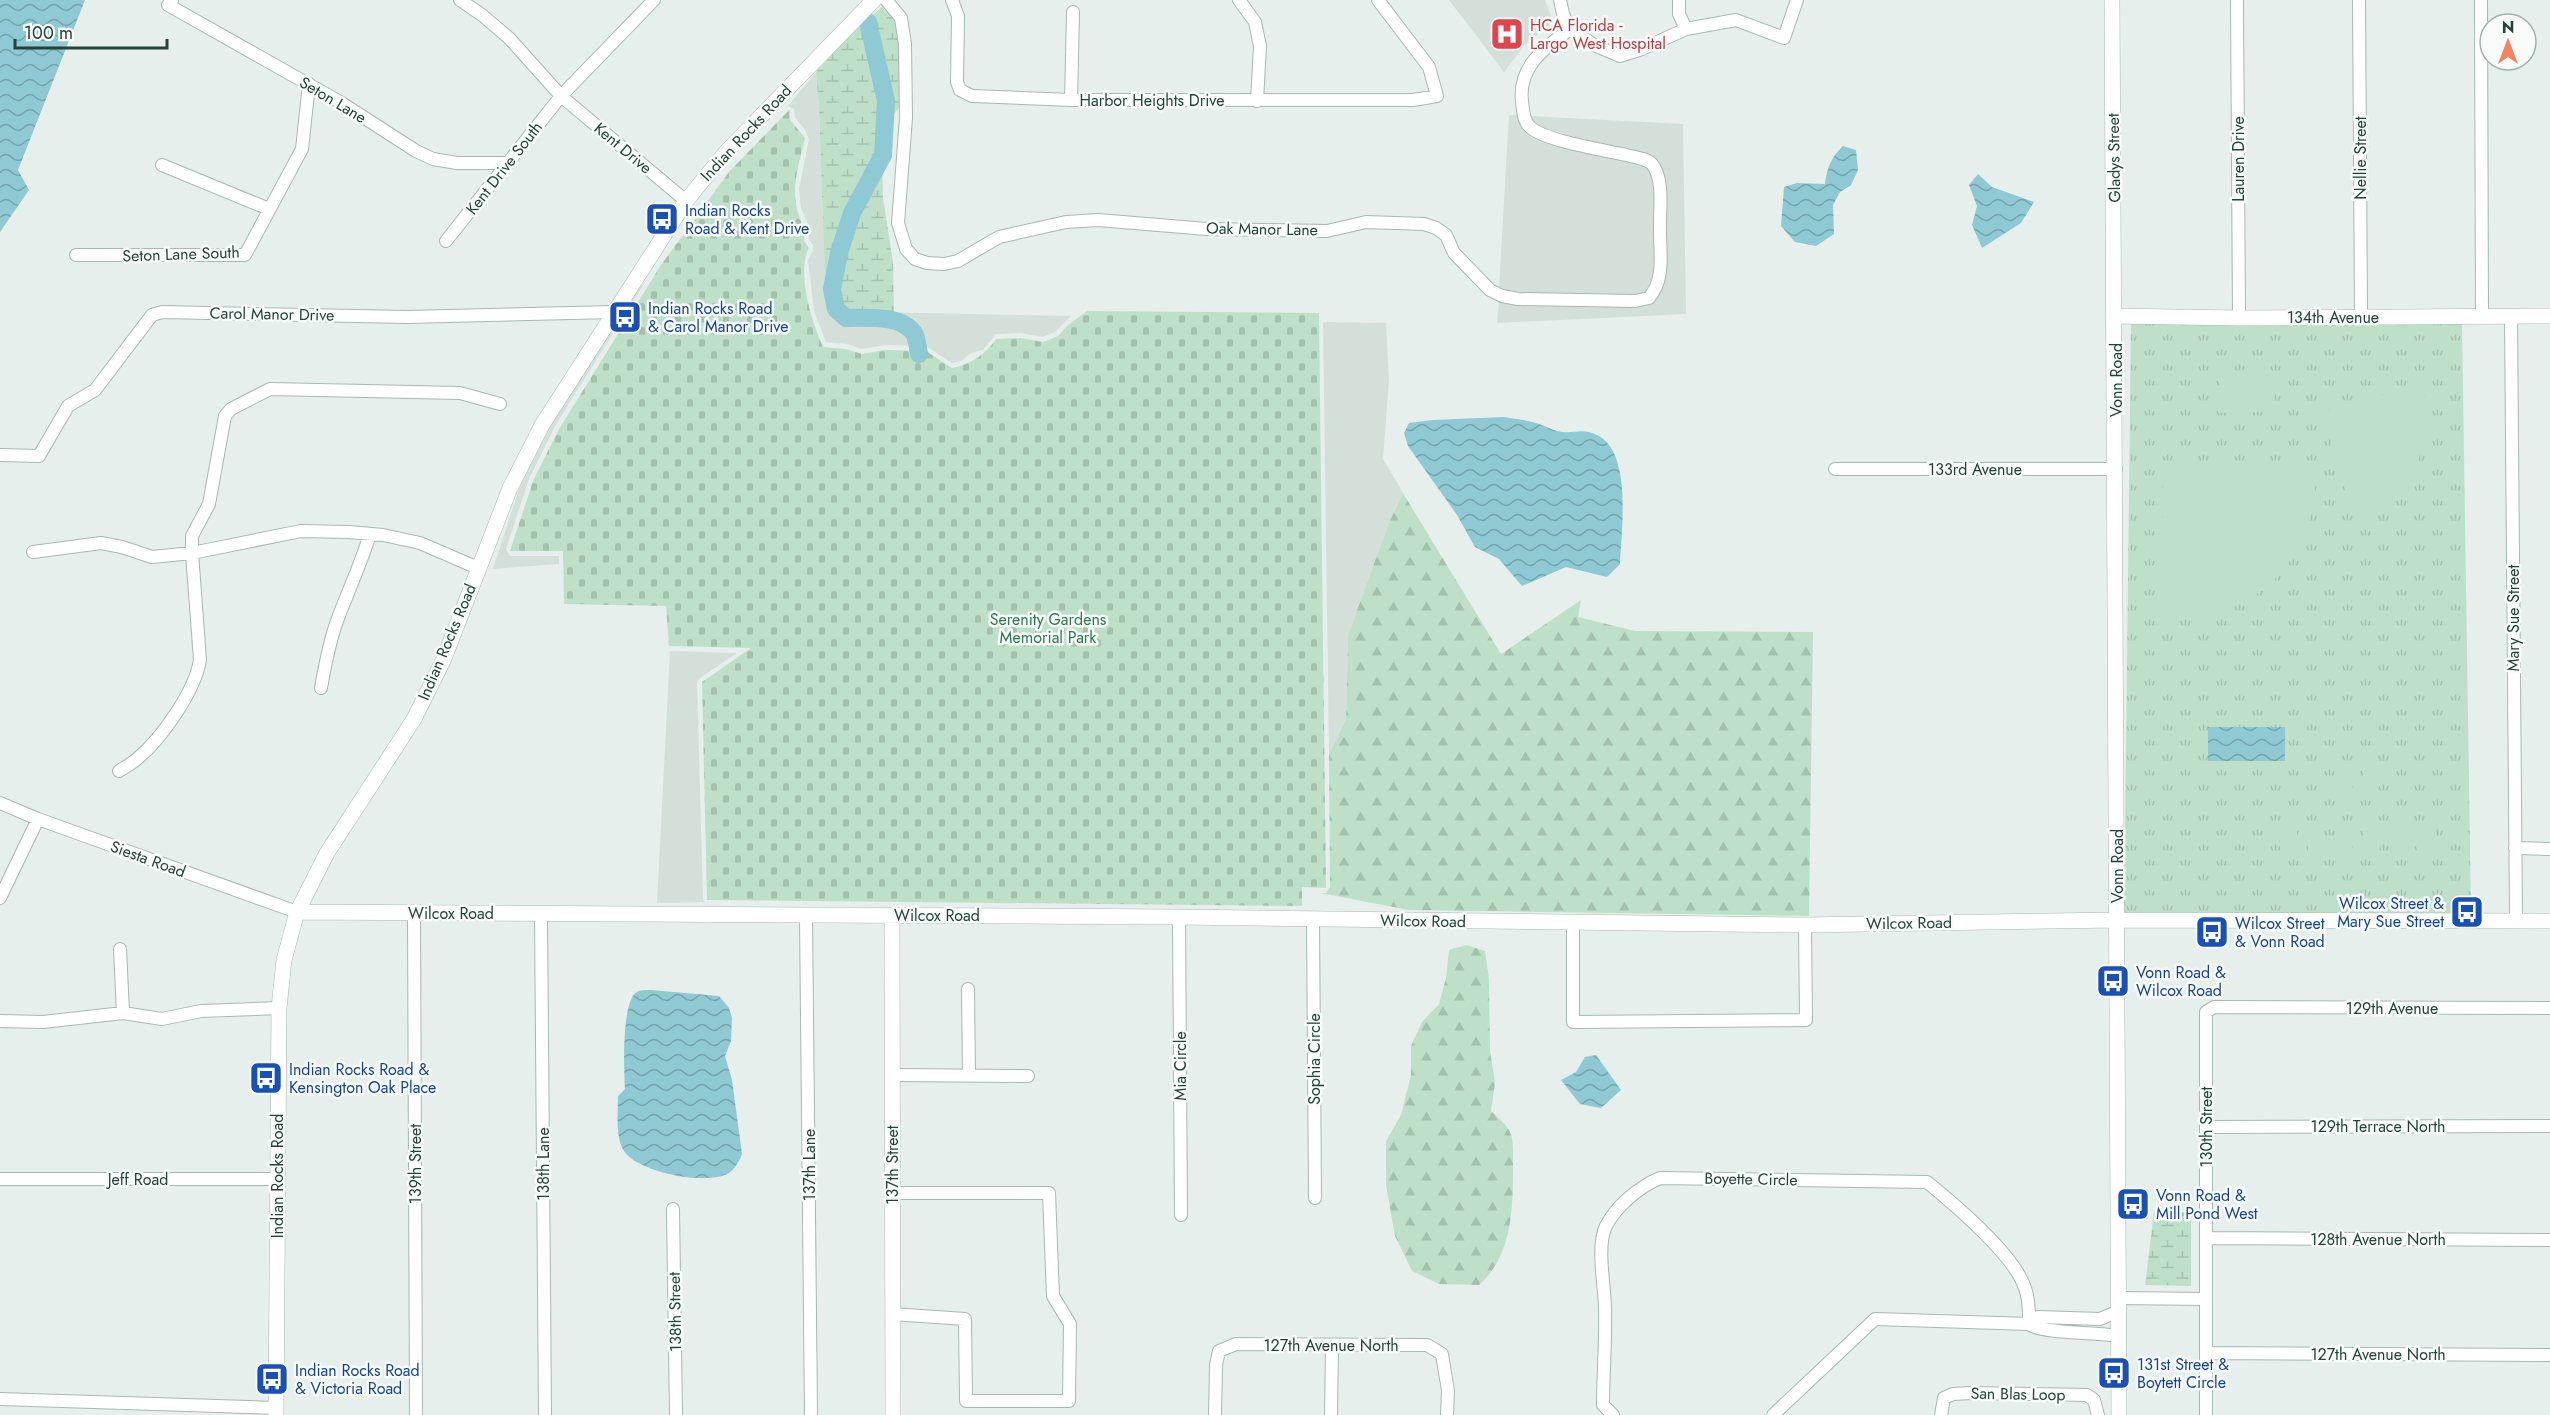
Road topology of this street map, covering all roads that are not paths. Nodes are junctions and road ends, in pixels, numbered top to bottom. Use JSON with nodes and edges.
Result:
{"nodes":[{"id":1,"x":460,"y":0,"type":"edge"},
{"id":2,"x":654,"y":0,"type":"edge"},
{"id":3,"x":874,"y":0,"type":"edge"},
{"id":4,"x":886,"y":0,"type":"edge"},
{"id":5,"x":952,"y":0,"type":"edge"},
{"id":6,"x":1239,"y":0,"type":"edge"},
{"id":7,"x":1378,"y":0,"type":"edge"},
{"id":8,"x":1560,"y":0,"type":"edge"},
{"id":9,"x":1679,"y":0,"type":"edge"},
{"id":10,"x":1797,"y":0,"type":"edge"},
{"id":11,"x":2112,"y":0,"type":"edge"},
{"id":12,"x":2237,"y":0,"type":"edge"},
{"id":13,"x":2359,"y":0,"type":"edge"},
{"id":14,"x":2481,"y":0,"type":"edge"},
{"id":15,"x":170,"y":2,"type":"edge"},
{"id":16,"x":1073,"y":12,"type":"dead end"},
{"id":17,"x":1686,"y":28,"type":"junction"},
{"id":18,"x":1570,"y":29,"type":"junction"},
{"id":19,"x":309,"y":84,"type":"junction"},
{"id":20,"x":561,"y":96,"type":"junction"},
{"id":21,"x":1071,"y":100,"type":"junction"},
{"id":22,"x":1257,"y":101,"type":"junction"},
{"id":23,"x":507,"y":163,"type":"junction"},
{"id":24,"x":162,"y":165,"type":"dead end"},
{"id":25,"x":686,"y":201,"type":"junction"},
{"id":26,"x":269,"y":209,"type":"junction"},
{"id":27,"x":446,"y":241,"type":"dead end"},
{"id":28,"x":76,"y":255,"type":"dead end"},
{"id":29,"x":613,"y":312,"type":"junction"},
{"id":30,"x":2115,"y":316,"type":"junction"},
{"id":31,"x":2511,"y":316,"type":"junction"},
{"id":32,"x":2550,"y":316,"type":"edge"},
{"id":33,"x":2361,"y":317,"type":"junction"},
{"id":34,"x":2482,"y":317,"type":"junction"},
{"id":35,"x":2239,"y":318,"type":"junction"},
{"id":36,"x":500,"y":404,"type":"dead end"},
{"id":37,"x":0,"y":454,"type":"edge"},
{"id":38,"x":1835,"y":469,"type":"dead end"},
{"id":39,"x":2116,"y":469,"type":"junction"},
{"id":40,"x":369,"y":534,"type":"junction"},
{"id":41,"x":33,"y":552,"type":"dead end"},
{"id":42,"x":192,"y":554,"type":"junction"},
{"id":43,"x":478,"y":568,"type":"junction"},
{"id":44,"x":321,"y":688,"type":"dead end"},
{"id":45,"x":119,"y":771,"type":"dead end"},
{"id":46,"x":0,"y":803,"type":"edge"},
{"id":47,"x":38,"y":819,"type":"junction"},
{"id":48,"x":2515,"y":848,"type":"junction"},
{"id":49,"x":2550,"y":849,"type":"edge"},
{"id":50,"x":0,"y":898,"type":"edge"},
{"id":51,"x":297,"y":912,"type":"junction"},
{"id":52,"x":414,"y":913,"type":"junction"},
{"id":53,"x":542,"y":914,"type":"junction"},
{"id":54,"x":892,"y":915,"type":"junction"},
{"id":55,"x":807,"y":916,"type":"junction"},
{"id":56,"x":1179,"y":917,"type":"junction"},
{"id":57,"x":1313,"y":920,"type":"junction"},
{"id":58,"x":2118,"y":920,"type":"junction"},
{"id":59,"x":2516,"y":920,"type":"junction"},
{"id":60,"x":2550,"y":921,"type":"edge"},
{"id":61,"x":1574,"y":923,"type":"junction"},
{"id":62,"x":1805,"y":925,"type":"junction"},
{"id":63,"x":120,"y":949,"type":"dead end"},
{"id":64,"x":969,"y":989,"type":"dead end"},
{"id":65,"x":279,"y":1008,"type":"junction"},
{"id":66,"x":2234,"y":1008,"type":"joint"},
{"id":67,"x":2550,"y":1008,"type":"edge"},
{"id":68,"x":123,"y":1013,"type":"junction"},
{"id":69,"x":0,"y":1022,"type":"edge"},
{"id":70,"x":892,"y":1075,"type":"junction"},
{"id":71,"x":969,"y":1075,"type":"junction"},
{"id":72,"x":1028,"y":1076,"type":"dead end"},
{"id":73,"x":2550,"y":1126,"type":"edge"},
{"id":74,"x":2206,"y":1127,"type":"junction"},
{"id":75,"x":0,"y":1179,"type":"edge"},
{"id":76,"x":277,"y":1179,"type":"junction"},
{"id":77,"x":892,"y":1193,"type":"junction"},
{"id":78,"x":1315,"y":1198,"type":"dead end"},
{"id":79,"x":673,"y":1209,"type":"dead end"},
{"id":80,"x":1181,"y":1215,"type":"dead end"},
{"id":81,"x":2206,"y":1238,"type":"junction"},
{"id":82,"x":2550,"y":1240,"type":"edge"},
{"id":83,"x":2206,"y":1299,"type":"junction"},
{"id":84,"x":2119,"y":1305,"type":"junction"},
{"id":85,"x":892,"y":1314,"type":"junction"},
{"id":86,"x":2029,"y":1324,"type":"junction"},
{"id":87,"x":2119,"y":1336,"type":"junction"},
{"id":88,"x":1332,"y":1346,"type":"junction"},
{"id":89,"x":2206,"y":1353,"type":"junction"},
{"id":90,"x":2550,"y":1355,"type":"edge"},
{"id":91,"x":0,"y":1400,"type":"edge"},
{"id":92,"x":276,"y":1411,"type":"edge"},
{"id":93,"x":416,"y":1415,"type":"edge"},
{"id":94,"x":545,"y":1415,"type":"edge"},
{"id":95,"x":676,"y":1415,"type":"edge"},
{"id":96,"x":811,"y":1415,"type":"edge"},
{"id":97,"x":893,"y":1415,"type":"edge"},
{"id":98,"x":1215,"y":1415,"type":"edge"},
{"id":99,"x":1331,"y":1415,"type":"edge"},
{"id":100,"x":1447,"y":1415,"type":"edge"},
{"id":101,"x":1613,"y":1415,"type":"edge"},
{"id":102,"x":1773,"y":1415,"type":"edge"},
{"id":103,"x":1941,"y":1415,"type":"edge"},
{"id":104,"x":2098,"y":1415,"type":"edge"},
{"id":105,"x":2119,"y":1415,"type":"edge"},
{"id":106,"x":2206,"y":1415,"type":"edge"}],
"edges":[{"from":1,"to":20,"type":"street","name":"Kent Drive"},
{"from":2,"to":20,"type":"street","name":"Kent Drive South"},
{"from":3,"to":25,"type":"street","name":"Indian Rocks Road"},
{"from":4,"to":18,"type":"street","name":"Oak Manor Lane"},
{"from":5,"to":21,"type":"street","name":"Harbor Heights Drive"},
{"from":6,"to":22,"type":"street"},
{"from":7,"to":22,"type":"street","name":"Harbor Heights Drive"},
{"from":8,"to":18,"type":"street"},
{"from":9,"to":17,"type":"street"},
{"from":10,"to":17,"type":"street"},
{"from":11,"to":30,"type":"street","name":"Gladys Street"},
{"from":12,"to":35,"type":"street","name":"Lauren Drive"},
{"from":13,"to":33,"type":"street","name":"Nellie Street"},
{"from":14,"to":34,"type":"street"},
{"from":15,"to":19,"type":"street","name":"Seton Lane"},
{"from":16,"to":21,"type":"street"},
{"from":17,"to":18,"type":"street"},
{"from":19,"to":23,"type":"street","name":"Seton Lane"},
{"from":19,"to":26,"type":"street","name":"Seton Lane South"},
{"from":20,"to":23,"type":"street","name":"Kent Drive South"},
{"from":20,"to":25,"type":"street","name":"Kent Drive"},
{"from":21,"to":22,"type":"street","name":"Harbor Heights Drive"},
{"from":23,"to":27,"type":"street","name":"Kent Drive South"},
{"from":24,"to":26,"type":"street"},
{"from":25,"to":29,"type":"street","name":"Indian Rocks Road"},
{"from":26,"to":28,"type":"street","name":"Seton Lane South"},
{"from":29,"to":37,"type":"street","name":"Carol Manor Drive"},
{"from":29,"to":43,"type":"street","name":"Indian Rocks Road"},
{"from":30,"to":35,"type":"street","name":"134th Avenue"},
{"from":30,"to":39,"type":"street","name":"Vonn Road"},
{"from":31,"to":32,"type":"street","name":"134th Avenue"},
{"from":31,"to":34,"type":"street","name":"134th Avenue"},
{"from":31,"to":48,"type":"street","name":"Mary Sue Street"},
{"from":33,"to":34,"type":"street","name":"134th Avenue"},
{"from":33,"to":35,"type":"street","name":"134th Avenue"},
{"from":36,"to":42,"type":"street"},
{"from":38,"to":39,"type":"street","name":"133rd Avenue"},
{"from":39,"to":58,"type":"street","name":"Vonn Road"},
{"from":40,"to":42,"type":"street"},
{"from":40,"to":43,"type":"street"},
{"from":40,"to":44,"type":"street"},
{"from":41,"to":42,"type":"street"},
{"from":42,"to":45,"type":"street"},
{"from":43,"to":51,"type":"street","name":"Indian Rocks Road"},
{"from":46,"to":47,"type":"street","name":"Siesta Road"},
{"from":47,"to":50,"type":"street"},
{"from":47,"to":51,"type":"street","name":"Siesta Road"},
{"from":48,"to":49,"type":"street"},
{"from":48,"to":59,"type":"street","name":"Mary Sue Street"},
{"from":51,"to":52,"type":"street","name":"Wilcox Road"},
{"from":51,"to":65,"type":"street","name":"Indian Rocks Road"},
{"from":52,"to":53,"type":"street","name":"Wilcox Road"},
{"from":52,"to":93,"type":"street","name":"139th Street"},
{"from":53,"to":55,"type":"street","name":"Wilcox Road"},
{"from":53,"to":94,"type":"street","name":"138th Lane"},
{"from":54,"to":55,"type":"street","name":"Wilcox Road"},
{"from":54,"to":56,"type":"street","name":"Wilcox Road"},
{"from":54,"to":70,"type":"street","name":"137th Street"},
{"from":55,"to":96,"type":"street","name":"137th Lane"},
{"from":56,"to":57,"type":"street","name":"Wilcox Road"},
{"from":56,"to":80,"type":"street","name":"Mia Circle"},
{"from":57,"to":61,"type":"street","name":"Wilcox Road"},
{"from":57,"to":78,"type":"street","name":"Sophia Circle"},
{"from":58,"to":59,"type":"street","name":"Wilcox Road"},
{"from":58,"to":62,"type":"street","name":"Wilcox Road"},
{"from":58,"to":84,"type":"street","name":"Vonn Road"},
{"from":59,"to":60,"type":"street","name":"Wilcox Road"},
{"from":61,"to":62,"type":"street","name":"Wilcox Road"},
{"from":61,"to":62,"type":"street"},
{"from":63,"to":68,"type":"street"},
{"from":64,"to":71,"type":"street"},
{"from":65,"to":68,"type":"street"},
{"from":65,"to":76,"type":"street","name":"Indian Rocks Road"},
{"from":66,"to":67,"type":"street","name":"129th Avenue"},
{"from":66,"to":74,"type":"street","name":"130th Street"},
{"from":68,"to":69,"type":"street"},
{"from":70,"to":71,"type":"street"},
{"from":70,"to":77,"type":"street","name":"137th Street"},
{"from":71,"to":72,"type":"street"},
{"from":73,"to":74,"type":"street","name":"129th Terrace North"},
{"from":74,"to":81,"type":"street","name":"130th Street"},
{"from":75,"to":76,"type":"street","name":"Jeff Road"},
{"from":76,"to":92,"type":"street","name":"Indian Rocks Road"},
{"from":77,"to":85,"type":"street","name":"137th Street"},
{"from":77,"to":85,"type":"street"},
{"from":79,"to":95,"type":"street","name":"138th Street"},
{"from":81,"to":82,"type":"street","name":"128th Avenue North"},
{"from":81,"to":83,"type":"street","name":"130th Street"},
{"from":83,"to":84,"type":"street"},
{"from":83,"to":89,"type":"street","name":"130th Street"},
{"from":84,"to":86,"type":"street"},
{"from":84,"to":87,"type":"street","name":"Vonn Road"},
{"from":85,"to":97,"type":"street","name":"137th Street"},
{"from":86,"to":87,"type":"street"},
{"from":86,"to":101,"type":"street","name":"Boyette Circle"},
{"from":86,"to":102,"type":"street"},
{"from":87,"to":105,"type":"street","name":"Vonn Road"},
{"from":88,"to":98,"type":"street","name":"127th Avenue North"},
{"from":88,"to":99,"type":"street"},
{"from":88,"to":100,"type":"street","name":"127th Avenue North"},
{"from":89,"to":90,"type":"street","name":"127th Avenue North"},
{"from":89,"to":106,"type":"street","name":"130th Street"},
{"from":91,"to":92,"type":"street"},
{"from":103,"to":104,"type":"street","name":"San Blas Loop"}]}
